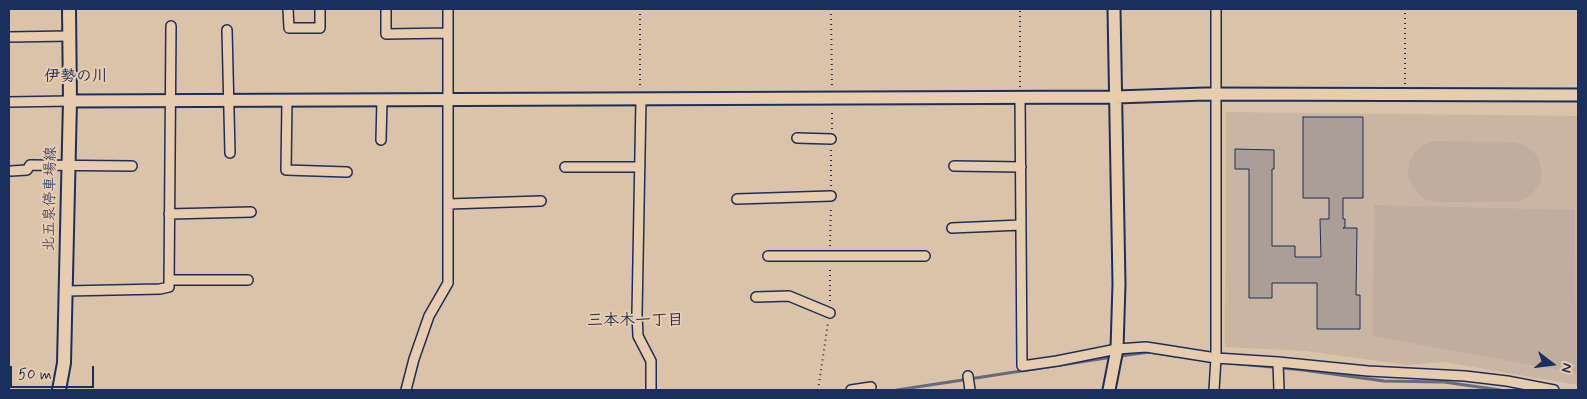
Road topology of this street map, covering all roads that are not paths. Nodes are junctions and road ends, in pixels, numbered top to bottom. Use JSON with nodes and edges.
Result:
{"nodes":[{"id":1,"x":69,"y":9,"type":"edge"},
{"id":2,"x":288,"y":9,"type":"edge"},
{"id":3,"x":320,"y":9,"type":"edge"},
{"id":4,"x":386,"y":9,"type":"edge"},
{"id":5,"x":448,"y":9,"type":"edge"},
{"id":6,"x":1114,"y":9,"type":"edge"},
{"id":7,"x":1216,"y":9,"type":"edge"},
{"id":8,"x":170,"y":26,"type":"dead end"},
{"id":9,"x":228,"y":30,"type":"dead end"},
{"id":10,"x":448,"y":34,"type":"junction"},
{"id":11,"x":69,"y":36,"type":"junction"},
{"id":12,"x":9,"y":37,"type":"edge"},
{"id":13,"x":1216,"y":95,"type":"junction"},
{"id":14,"x":1578,"y":95,"type":"edge"},
{"id":15,"x":1116,"y":96,"type":"junction"},
{"id":16,"x":1020,"y":97,"type":"junction"},
{"id":17,"x":640,"y":99,"type":"junction"},
{"id":18,"x":287,"y":100,"type":"junction"},
{"id":19,"x":382,"y":100,"type":"junction"},
{"id":20,"x":448,"y":100,"type":"junction"},
{"id":21,"x":70,"y":101,"type":"junction"},
{"id":22,"x":169,"y":101,"type":"junction"},
{"id":23,"x":228,"y":101,"type":"junction"},
{"id":24,"x":9,"y":102,"type":"edge"},
{"id":25,"x":796,"y":138,"type":"dead end"},
{"id":26,"x":832,"y":139,"type":"road end"},
{"id":27,"x":381,"y":140,"type":"dead end"},
{"id":28,"x":230,"y":153,"type":"dead end"},
{"id":29,"x":68,"y":166,"type":"junction"},
{"id":30,"x":132,"y":166,"type":"dead end"},
{"id":31,"x":954,"y":166,"type":"dead end"},
{"id":32,"x":1021,"y":166,"type":"junction"},
{"id":33,"x":565,"y":167,"type":"dead end"},
{"id":34,"x":640,"y":168,"type":"junction"},
{"id":35,"x":11,"y":171,"type":"dead end"},
{"id":36,"x":347,"y":172,"type":"dead end"},
{"id":37,"x":831,"y":196,"type":"road end"},
{"id":38,"x":737,"y":199,"type":"dead end"},
{"id":39,"x":542,"y":201,"type":"dead end"},
{"id":40,"x":448,"y":204,"type":"junction"},
{"id":41,"x":251,"y":212,"type":"dead end"},
{"id":42,"x":169,"y":214,"type":"junction"},
{"id":43,"x":1021,"y":226,"type":"junction"},
{"id":44,"x":952,"y":228,"type":"dead end"},
{"id":45,"x":768,"y":256,"type":"dead end"},
{"id":46,"x":925,"y":256,"type":"dead end"},
{"id":47,"x":168,"y":280,"type":"junction"},
{"id":48,"x":248,"y":280,"type":"dead end"},
{"id":49,"x":66,"y":290,"type":"junction"},
{"id":50,"x":756,"y":296,"type":"dead end"},
{"id":51,"x":830,"y":313,"type":"road end"},
{"id":52,"x":1117,"y":349,"type":"junction"},
{"id":53,"x":1216,"y":358,"type":"junction"},
{"id":54,"x":1278,"y":362,"type":"junction"},
{"id":55,"x":968,"y":376,"type":"dead end"},
{"id":56,"x":871,"y":387,"type":"dead end"},
{"id":57,"x":59,"y":390,"type":"edge"},
{"id":58,"x":406,"y":390,"type":"edge"},
{"id":59,"x":651,"y":390,"type":"edge"},
{"id":60,"x":851,"y":390,"type":"edge"},
{"id":61,"x":970,"y":390,"type":"edge"},
{"id":62,"x":1109,"y":390,"type":"edge"},
{"id":63,"x":1214,"y":390,"type":"edge"},
{"id":64,"x":1279,"y":390,"type":"edge"},
{"id":65,"x":1554,"y":390,"type":"edge"}],
"edges":[{"from":1,"to":11,"type":"main road","name":"北五泉停車場線"},
{"from":2,"to":3,"type":"street"},
{"from":4,"to":10,"type":"street"},
{"from":5,"to":10,"type":"street"},
{"from":6,"to":15,"type":"street"},
{"from":7,"to":13,"type":"street"},
{"from":8,"to":22,"type":"street"},
{"from":9,"to":23,"type":"street"},
{"from":10,"to":20,"type":"street"},
{"from":11,"to":12,"type":"street"},
{"from":11,"to":21,"type":"main road","name":"北五泉停車場線"},
{"from":13,"to":14,"type":"street"},
{"from":13,"to":15,"type":"street"},
{"from":13,"to":53,"type":"street"},
{"from":15,"to":16,"type":"street"},
{"from":15,"to":52,"type":"street"},
{"from":16,"to":17,"type":"street"},
{"from":16,"to":32,"type":"street"},
{"from":17,"to":20,"type":"street"},
{"from":17,"to":34,"type":"street"},
{"from":18,"to":19,"type":"street"},
{"from":18,"to":23,"type":"street"},
{"from":18,"to":36,"type":"street"},
{"from":19,"to":20,"type":"street"},
{"from":19,"to":27,"type":"street"},
{"from":20,"to":40,"type":"street"},
{"from":21,"to":22,"type":"street"},
{"from":21,"to":24,"type":"street"},
{"from":21,"to":29,"type":"main road","name":"北五泉停車場線"},
{"from":22,"to":23,"type":"street"},
{"from":22,"to":42,"type":"street"},
{"from":23,"to":28,"type":"street"},
{"from":25,"to":26,"type":"street"},
{"from":29,"to":30,"type":"street"},
{"from":29,"to":35,"type":"street"},
{"from":29,"to":49,"type":"main road","name":"北五泉停車場線"},
{"from":31,"to":32,"type":"street"},
{"from":32,"to":43,"type":"street"},
{"from":33,"to":34,"type":"street"},
{"from":34,"to":59,"type":"street"},
{"from":37,"to":38,"type":"street"},
{"from":39,"to":40,"type":"street"},
{"from":40,"to":58,"type":"street"},
{"from":41,"to":42,"type":"street"},
{"from":42,"to":47,"type":"street"},
{"from":43,"to":44,"type":"street"},
{"from":43,"to":52,"type":"street"},
{"from":45,"to":46,"type":"street"},
{"from":47,"to":48,"type":"street"},
{"from":47,"to":49,"type":"street"},
{"from":49,"to":57,"type":"main road","name":"北五泉停車場線"},
{"from":50,"to":51,"type":"street"},
{"from":52,"to":53,"type":"street"},
{"from":52,"to":62,"type":"street"},
{"from":53,"to":54,"type":"street"},
{"from":53,"to":63,"type":"street"},
{"from":54,"to":64,"type":"street"},
{"from":54,"to":65,"type":"street"},
{"from":55,"to":61,"type":"street"},
{"from":56,"to":60,"type":"street"}]}
